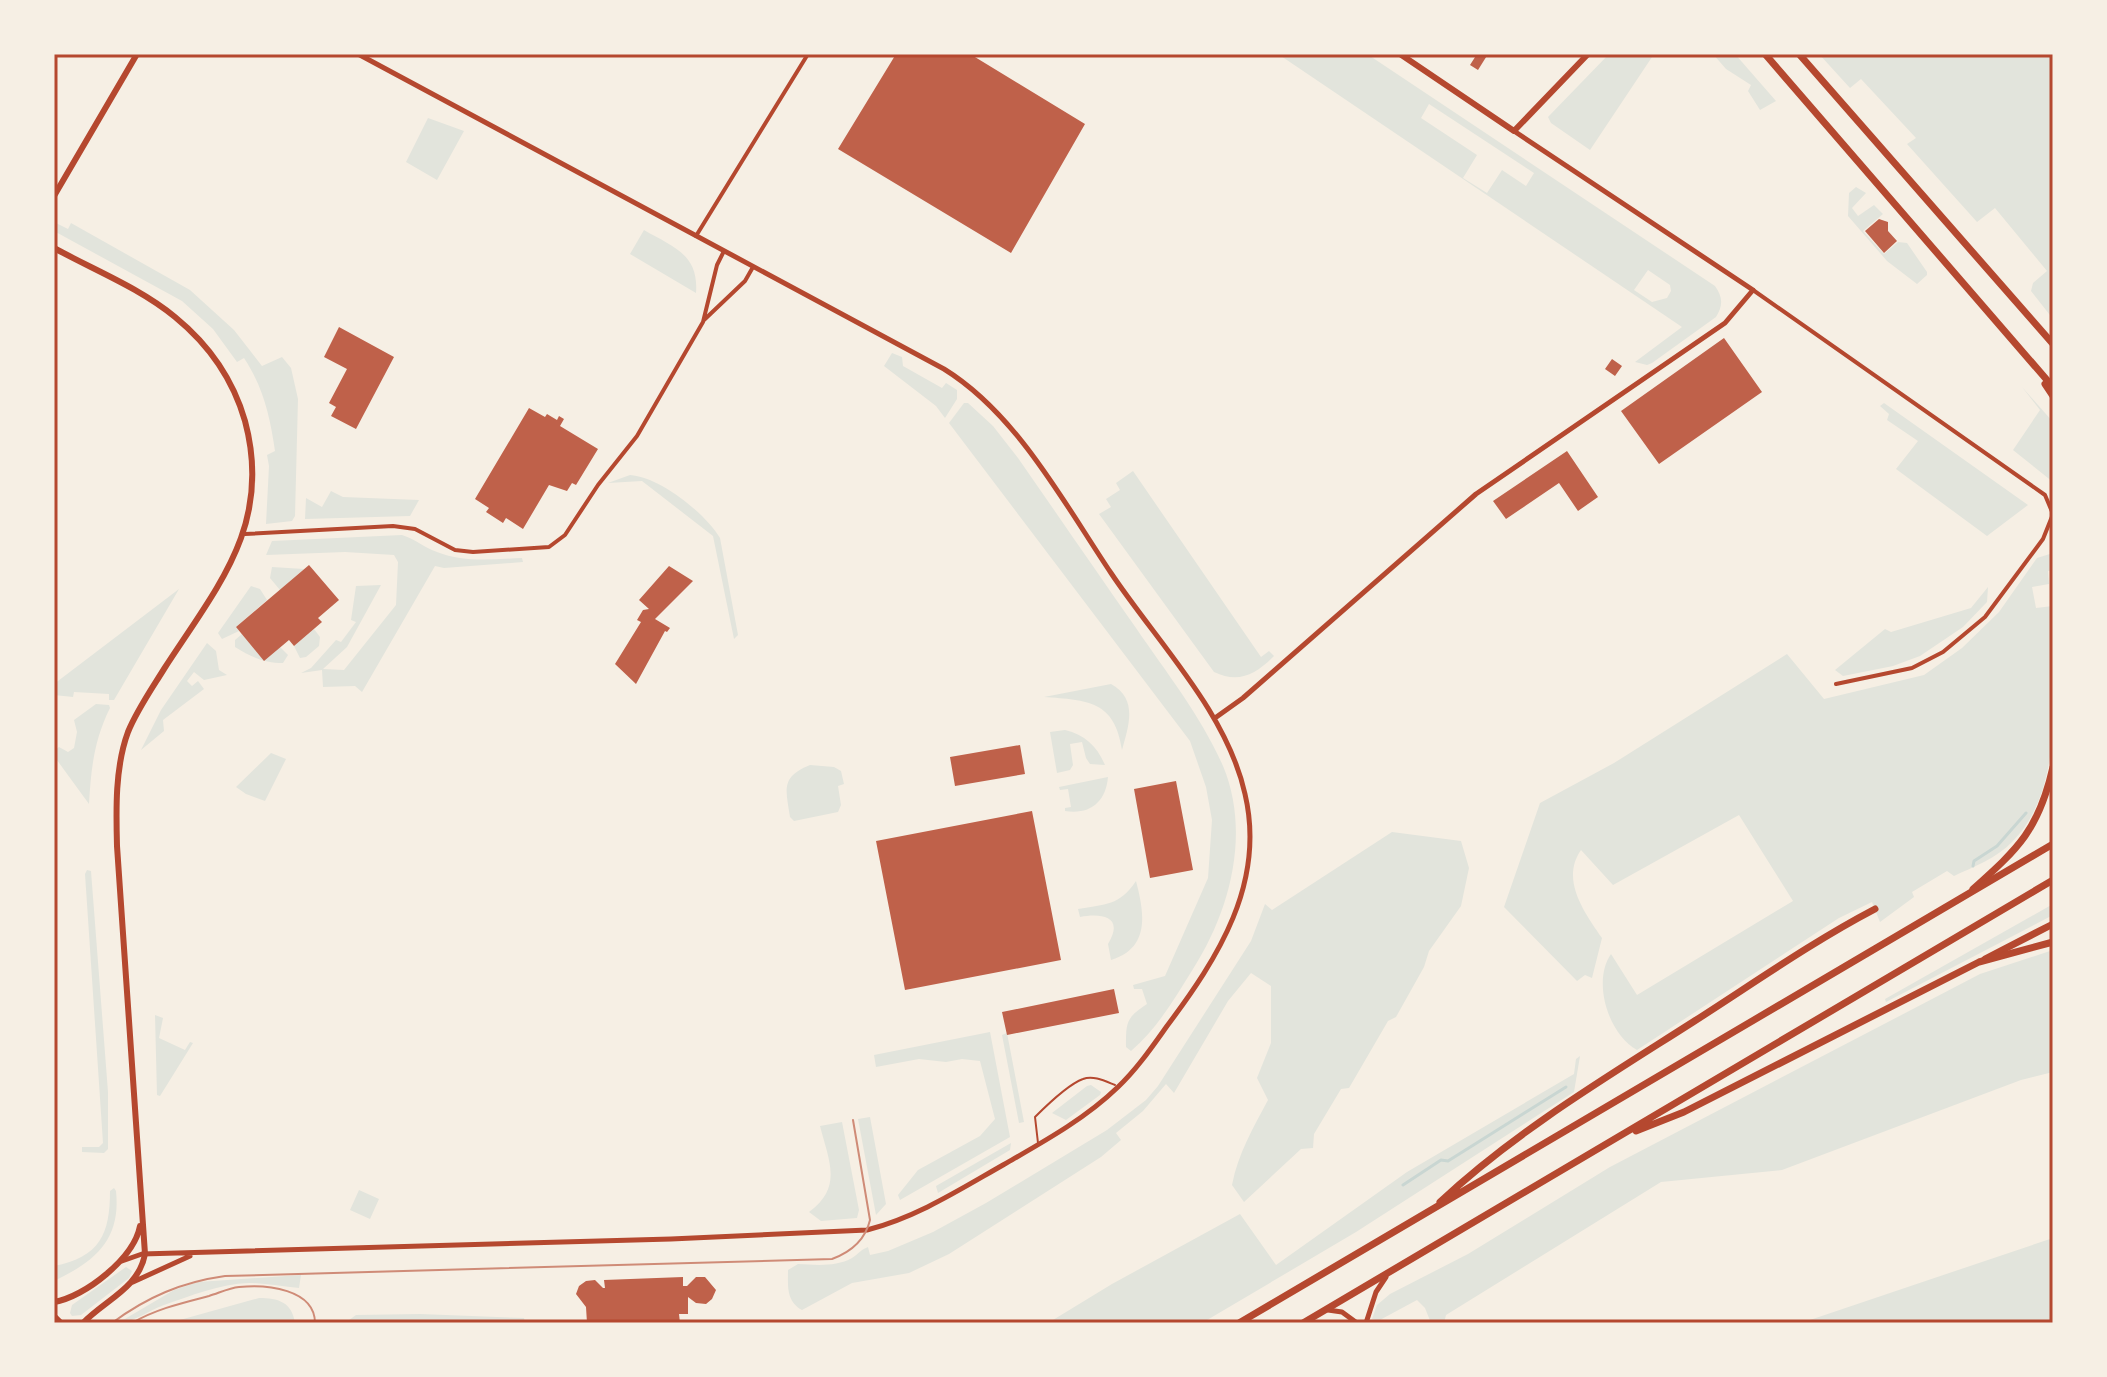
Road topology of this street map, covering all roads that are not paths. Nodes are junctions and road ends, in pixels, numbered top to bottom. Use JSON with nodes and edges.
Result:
{"nodes":[{"id":1,"x":137,"y":54,"type":"edge"},
{"id":2,"x":358,"y":54,"type":"edge"},
{"id":3,"x":808,"y":54,"type":"edge"},
{"id":4,"x":1400,"y":54,"type":"edge"},
{"id":5,"x":1588,"y":54,"type":"edge"},
{"id":6,"x":1762,"y":54,"type":"edge"},
{"id":7,"x":1799,"y":54,"type":"edge"},
{"id":8,"x":1514,"y":131,"type":"junction"},
{"id":9,"x":54,"y":196,"type":"edge"},
{"id":10,"x":696,"y":236,"type":"junction"},
{"id":11,"x":54,"y":248,"type":"edge"},
{"id":12,"x":724,"y":251,"type":"junction"},
{"id":13,"x":753,"y":267,"type":"junction"},
{"id":14,"x":1753,"y":290,"type":"junction"},
{"id":15,"x":703,"y":322,"type":"junction"},
{"id":16,"x":2053,"y":344,"type":"edge"},
{"id":17,"x":2033,"y":365,"type":"junction"},
{"id":18,"x":2053,"y":387,"type":"edge"},
{"id":19,"x":2053,"y":396,"type":"edge"},
{"id":20,"x":245,"y":534,"type":"junction"},
{"id":21,"x":1836,"y":684,"type":"dead end"},
{"id":22,"x":1215,"y":718,"type":"junction"},
{"id":23,"x":2053,"y":767,"type":"edge"},
{"id":24,"x":2053,"y":844,"type":"edge"},
{"id":25,"x":2053,"y":880,"type":"edge"},
{"id":26,"x":1968,"y":893,"type":"junction"},
{"id":27,"x":1875,"y":909,"type":"dead end"},
{"id":28,"x":2053,"y":924,"type":"edge"},
{"id":29,"x":2053,"y":942,"type":"edge"},
{"id":30,"x":1979,"y":962,"type":"junction"},
{"id":31,"x":1119,"y":1087,"type":"junction"},
{"id":32,"x":1615,"y":1139,"type":"junction"},
{"id":33,"x":1038,"y":1145,"type":"junction"},
{"id":34,"x":1430,"y":1211,"type":"junction"},
{"id":35,"x":141,"y":1215,"type":"junction"},
{"id":36,"x":145,"y":1254,"type":"junction"},
{"id":37,"x":201,"y":1254,"type":"junction"},
{"id":38,"x":118,"y":1264,"type":"junction"},
{"id":39,"x":1393,"y":1269,"type":"junction"},
{"id":40,"x":133,"y":1282,"type":"junction"},
{"id":41,"x":54,"y":1302,"type":"edge"},
{"id":42,"x":1320,"y":1313,"type":"junction"},
{"id":43,"x":54,"y":1316,"type":"edge"},
{"id":44,"x":61,"y":1323,"type":"edge"},
{"id":45,"x":83,"y":1323,"type":"edge"},
{"id":46,"x":1239,"y":1323,"type":"edge"},
{"id":47,"x":1303,"y":1323,"type":"edge"},
{"id":48,"x":1357,"y":1323,"type":"edge"},
{"id":49,"x":1366,"y":1323,"type":"edge"}],
"edges":[{"from":1,"to":9,"type":"main road"},
{"from":2,"to":10,"type":"street"},
{"from":3,"to":10,"type":"street"},
{"from":4,"to":8,"type":"main road"},
{"from":5,"to":8,"type":"main road"},
{"from":6,"to":17,"type":"main road"},
{"from":7,"to":16,"type":"main road"},
{"from":8,"to":14,"type":"street"},
{"from":10,"to":12,"type":"street"},
{"from":11,"to":20,"type":"main road"},
{"from":12,"to":13,"type":"street"},
{"from":12,"to":15,"type":"street"},
{"from":13,"to":15,"type":"street"},
{"from":13,"to":22,"type":"street"},
{"from":14,"to":21,"type":"street"},
{"from":14,"to":22,"type":"street"},
{"from":15,"to":20,"type":"street"},
{"from":17,"to":18,"type":"main road"},
{"from":17,"to":19,"type":"main road"},
{"from":20,"to":35,"type":"main road"},
{"from":22,"to":31,"type":"street"},
{"from":23,"to":26,"type":"main road"},
{"from":24,"to":26,"type":"main road"},
{"from":25,"to":32,"type":"main road"},
{"from":26,"to":34,"type":"main road"},
{"from":27,"to":34,"type":"main road"},
{"from":28,"to":30,"type":"main road"},
{"from":29,"to":30,"type":"main road"},
{"from":30,"to":32,"type":"main road"},
{"from":31,"to":33,"type":"street"},
{"from":31,"to":33,"type":"lane"},
{"from":32,"to":39,"type":"main road"},
{"from":33,"to":37,"type":"street"},
{"from":34,"to":46,"type":"main road"},
{"from":35,"to":36,"type":"main road"},
{"from":35,"to":38,"type":"main road"},
{"from":36,"to":37,"type":"street"},
{"from":36,"to":38,"type":"street"},
{"from":36,"to":40,"type":"main road"},
{"from":37,"to":40,"type":"street"},
{"from":38,"to":41,"type":"main road"},
{"from":39,"to":42,"type":"main road"},
{"from":39,"to":49,"type":"street"},
{"from":40,"to":45,"type":"main road"},
{"from":42,"to":47,"type":"main road"},
{"from":42,"to":48,"type":"street"},
{"from":43,"to":44,"type":"main road"}]}
